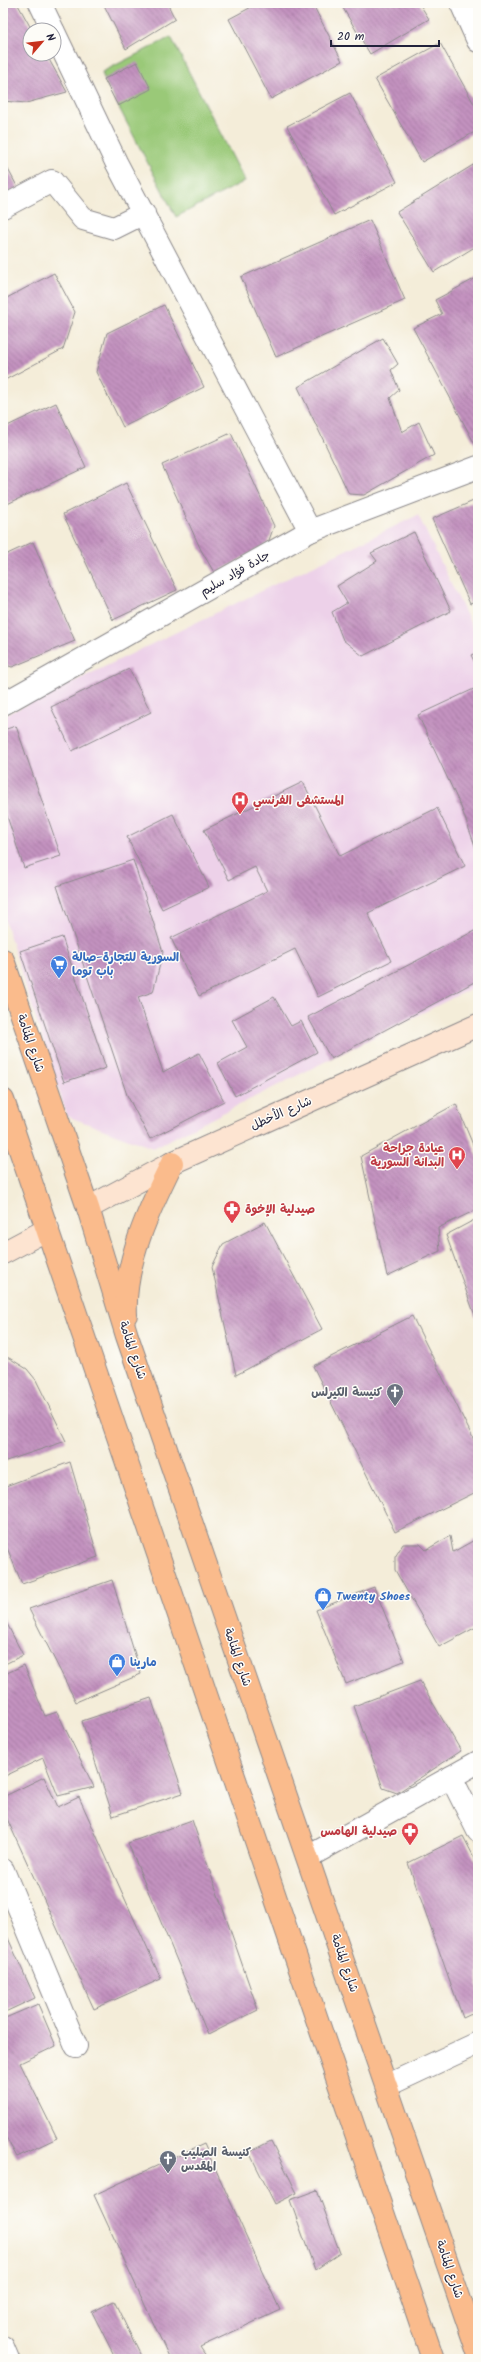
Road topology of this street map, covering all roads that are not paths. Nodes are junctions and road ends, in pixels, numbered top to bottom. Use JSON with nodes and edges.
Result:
{"nodes":[{"id":1,"x":40,"y":3,"type":"edge"},
{"id":2,"x":461,"y":3,"type":"edge"},
{"id":3,"x":49,"y":22,"type":"edge"},
{"id":4,"x":478,"y":41,"type":"edge"},
{"id":5,"x":62,"y":49,"type":"edge"},
{"id":6,"x":3,"y":207,"type":"edge"},
{"id":7,"x":144,"y":213,"type":"junction"},
{"id":8,"x":478,"y":467,"type":"edge"},
{"id":9,"x":310,"y":531,"type":"junction"},
{"id":10,"x":3,"y":704,"type":"edge"},
{"id":11,"x":3,"y":960,"type":"edge"},
{"id":12,"x":478,"y":1025,"type":"edge"},
{"id":13,"x":3,"y":1100,"type":"edge"},
{"id":14,"x":172,"y":1163,"type":"junction"},
{"id":15,"x":88,"y":1208,"type":"junction"},
{"id":16,"x":48,"y":1229,"type":"junction"},
{"id":17,"x":3,"y":1253,"type":"edge"},
{"id":18,"x":128,"y":1336,"type":"junction"},
{"id":19,"x":478,"y":1762,"type":"edge"},
{"id":20,"x":451,"y":1777,"type":"junction"},
{"id":21,"x":478,"y":1832,"type":"edge"},
{"id":22,"x":308,"y":1857,"type":"junction"},
{"id":23,"x":3,"y":1870,"type":"edge"},
{"id":24,"x":478,"y":2044,"type":"edge"},
{"id":25,"x":76,"y":2046,"type":"dead end"},
{"id":26,"x":388,"y":2085,"type":"junction"},
{"id":27,"x":3,"y":2347,"type":"edge"},
{"id":28,"x":478,"y":2352,"type":"edge"},
{"id":29,"x":8,"y":2359,"type":"edge"},
{"id":30,"x":433,"y":2359,"type":"edge"}],
"edges":[{"from":1,"to":3,"type":"street"},
{"from":2,"to":4,"type":"street"},
{"from":5,"to":7,"type":"street"},
{"from":6,"to":7,"type":"street"},
{"from":7,"to":9,"type":"street"},
{"from":8,"to":9,"type":"street","name":"جادة فؤاد سليم"},
{"from":9,"to":10,"type":"street","name":"جادة فؤاد سليم"},
{"from":11,"to":15,"type":"main road","name":"شارع المنامة"},
{"from":12,"to":14,"type":"main road","name":"شارع الأخطل"},
{"from":13,"to":16,"type":"main road"},
{"from":14,"to":15,"type":"main road","name":"شارع الأخطل"},
{"from":14,"to":18,"type":"main road"},
{"from":15,"to":18,"type":"main road","name":"شارع المنامة"},
{"from":16,"to":17,"type":"main road"},
{"from":16,"to":30,"type":"main road"},
{"from":18,"to":22,"type":"main road","name":"شارع المنامة"},
{"from":19,"to":20,"type":"street"},
{"from":20,"to":21,"type":"street"},
{"from":20,"to":22,"type":"street"},
{"from":22,"to":26,"type":"main road","name":"شارع المنامة"},
{"from":23,"to":25,"type":"street"},
{"from":24,"to":26,"type":"street"},
{"from":26,"to":28,"type":"main road","name":"شارع المنامة"},
{"from":27,"to":29,"type":"street"}]}
